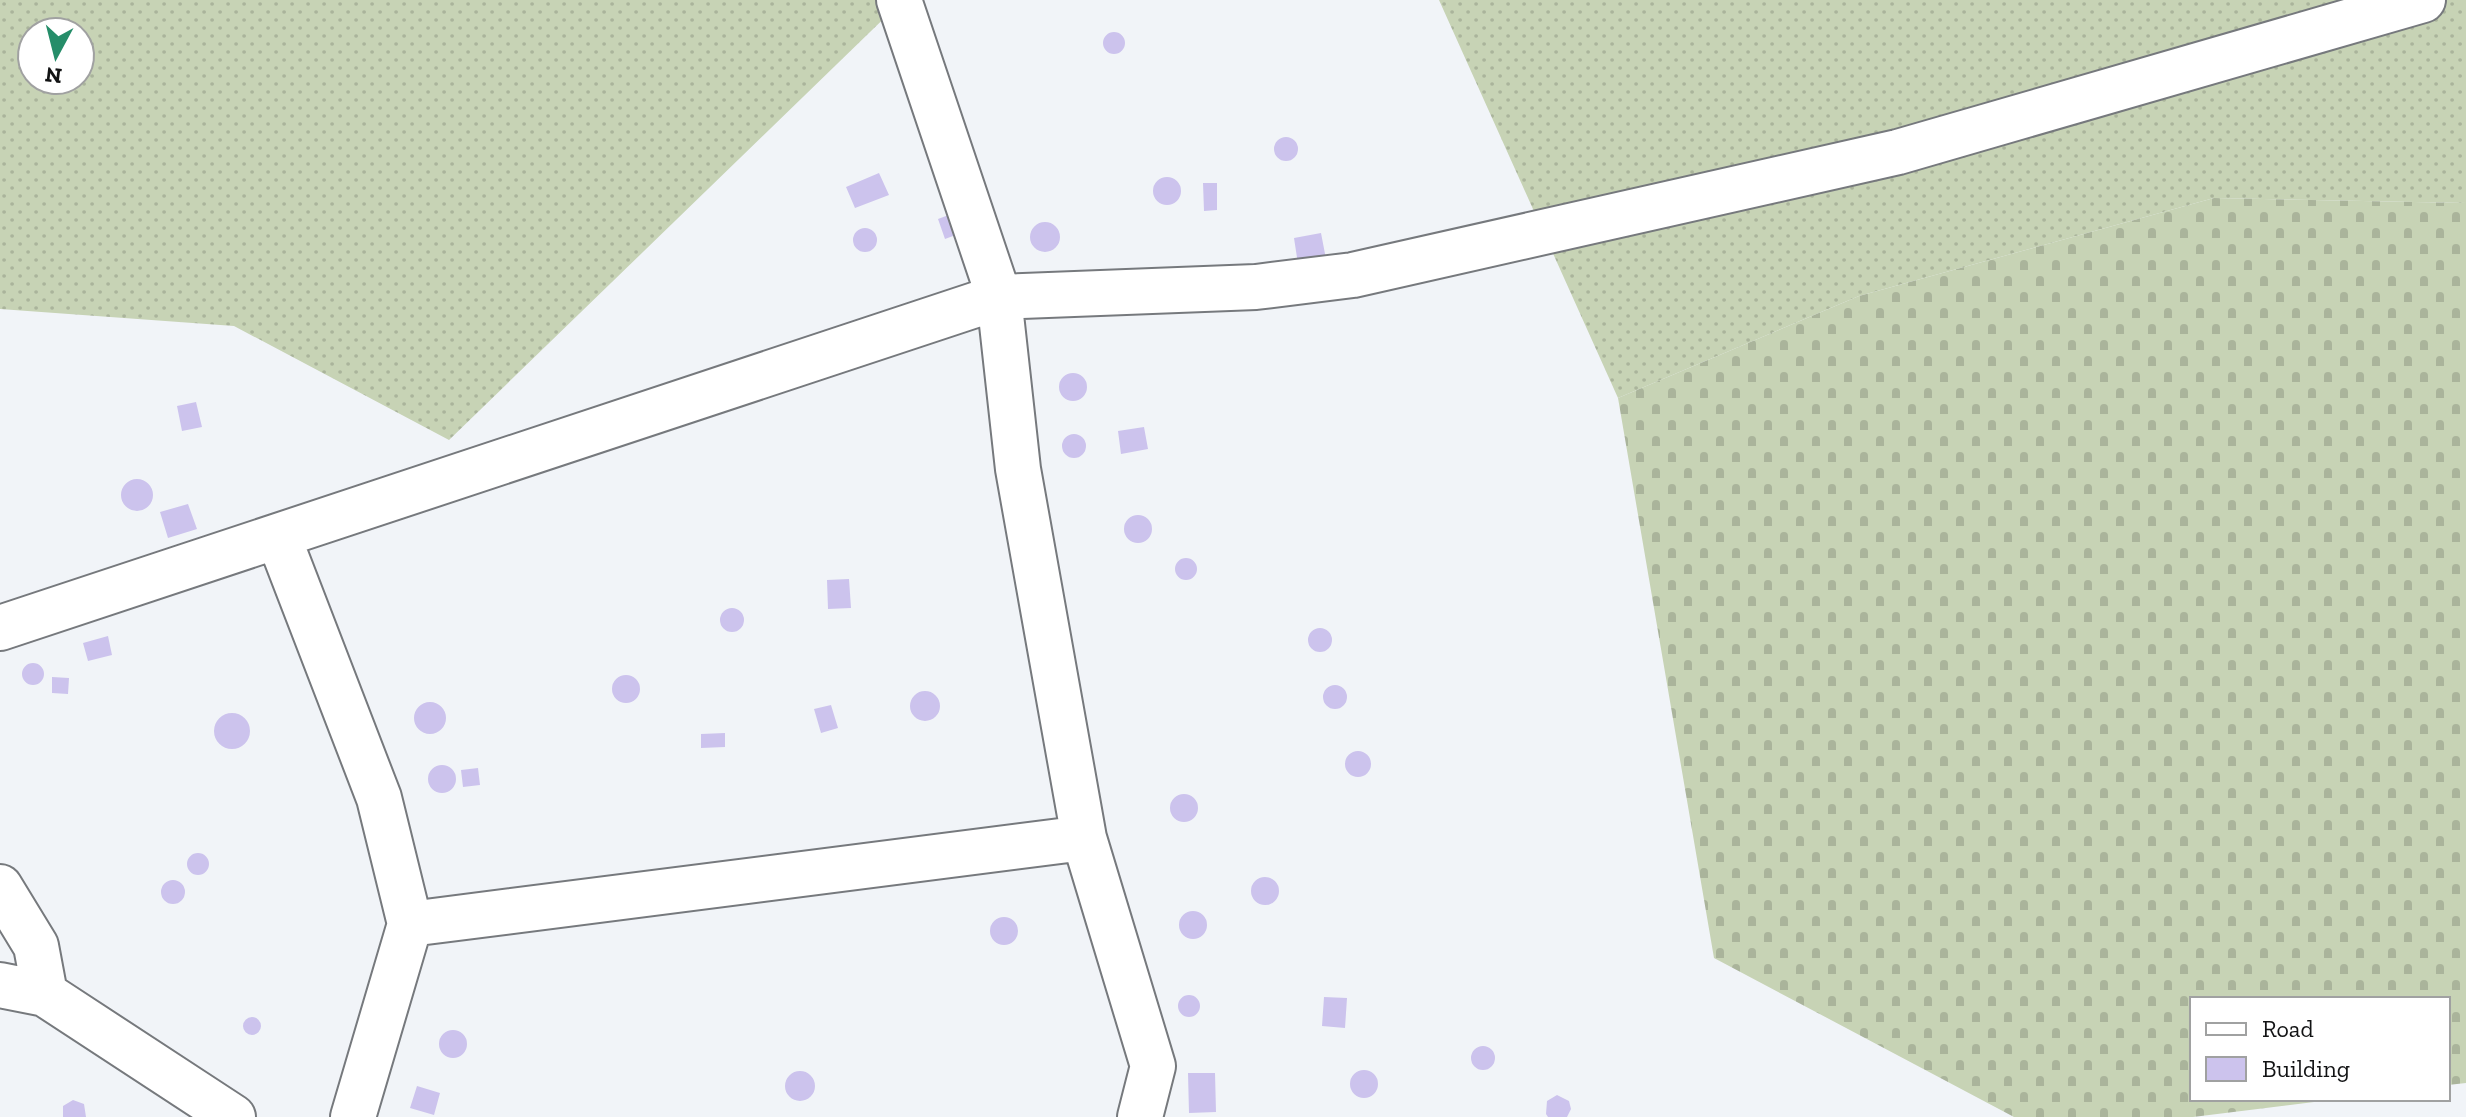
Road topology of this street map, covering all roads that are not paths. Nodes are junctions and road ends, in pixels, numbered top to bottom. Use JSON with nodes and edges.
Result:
{"nodes":[{"id":1,"x":899,"y":0,"type":"edge"},
{"id":2,"x":2423,"y":0,"type":"edge"},
{"id":3,"x":999,"y":297,"type":"junction"},
{"id":4,"x":278,"y":536,"type":"junction"},
{"id":5,"x":0,"y":628,"type":"edge"},
{"id":6,"x":1084,"y":838,"type":"junction"},
{"id":7,"x":0,"y":887,"type":"edge"},
{"id":8,"x":410,"y":924,"type":"junction"},
{"id":9,"x":0,"y":985,"type":"edge"},
{"id":10,"x":45,"y":994,"type":"junction"},
{"id":11,"x":233,"y":1117,"type":"edge"},
{"id":12,"x":353,"y":1117,"type":"edge"},
{"id":13,"x":1140,"y":1117,"type":"edge"}],
"edges":[{"from":1,"to":3,"type":"street"},
{"from":2,"to":3,"type":"street"},
{"from":3,"to":4,"type":"street"},
{"from":3,"to":6,"type":"street"},
{"from":4,"to":5,"type":"street"},
{"from":4,"to":8,"type":"street"},
{"from":6,"to":8,"type":"street"},
{"from":6,"to":13,"type":"street"},
{"from":7,"to":10,"type":"street"},
{"from":8,"to":12,"type":"street"},
{"from":9,"to":10,"type":"street"},
{"from":10,"to":11,"type":"street"}]}
